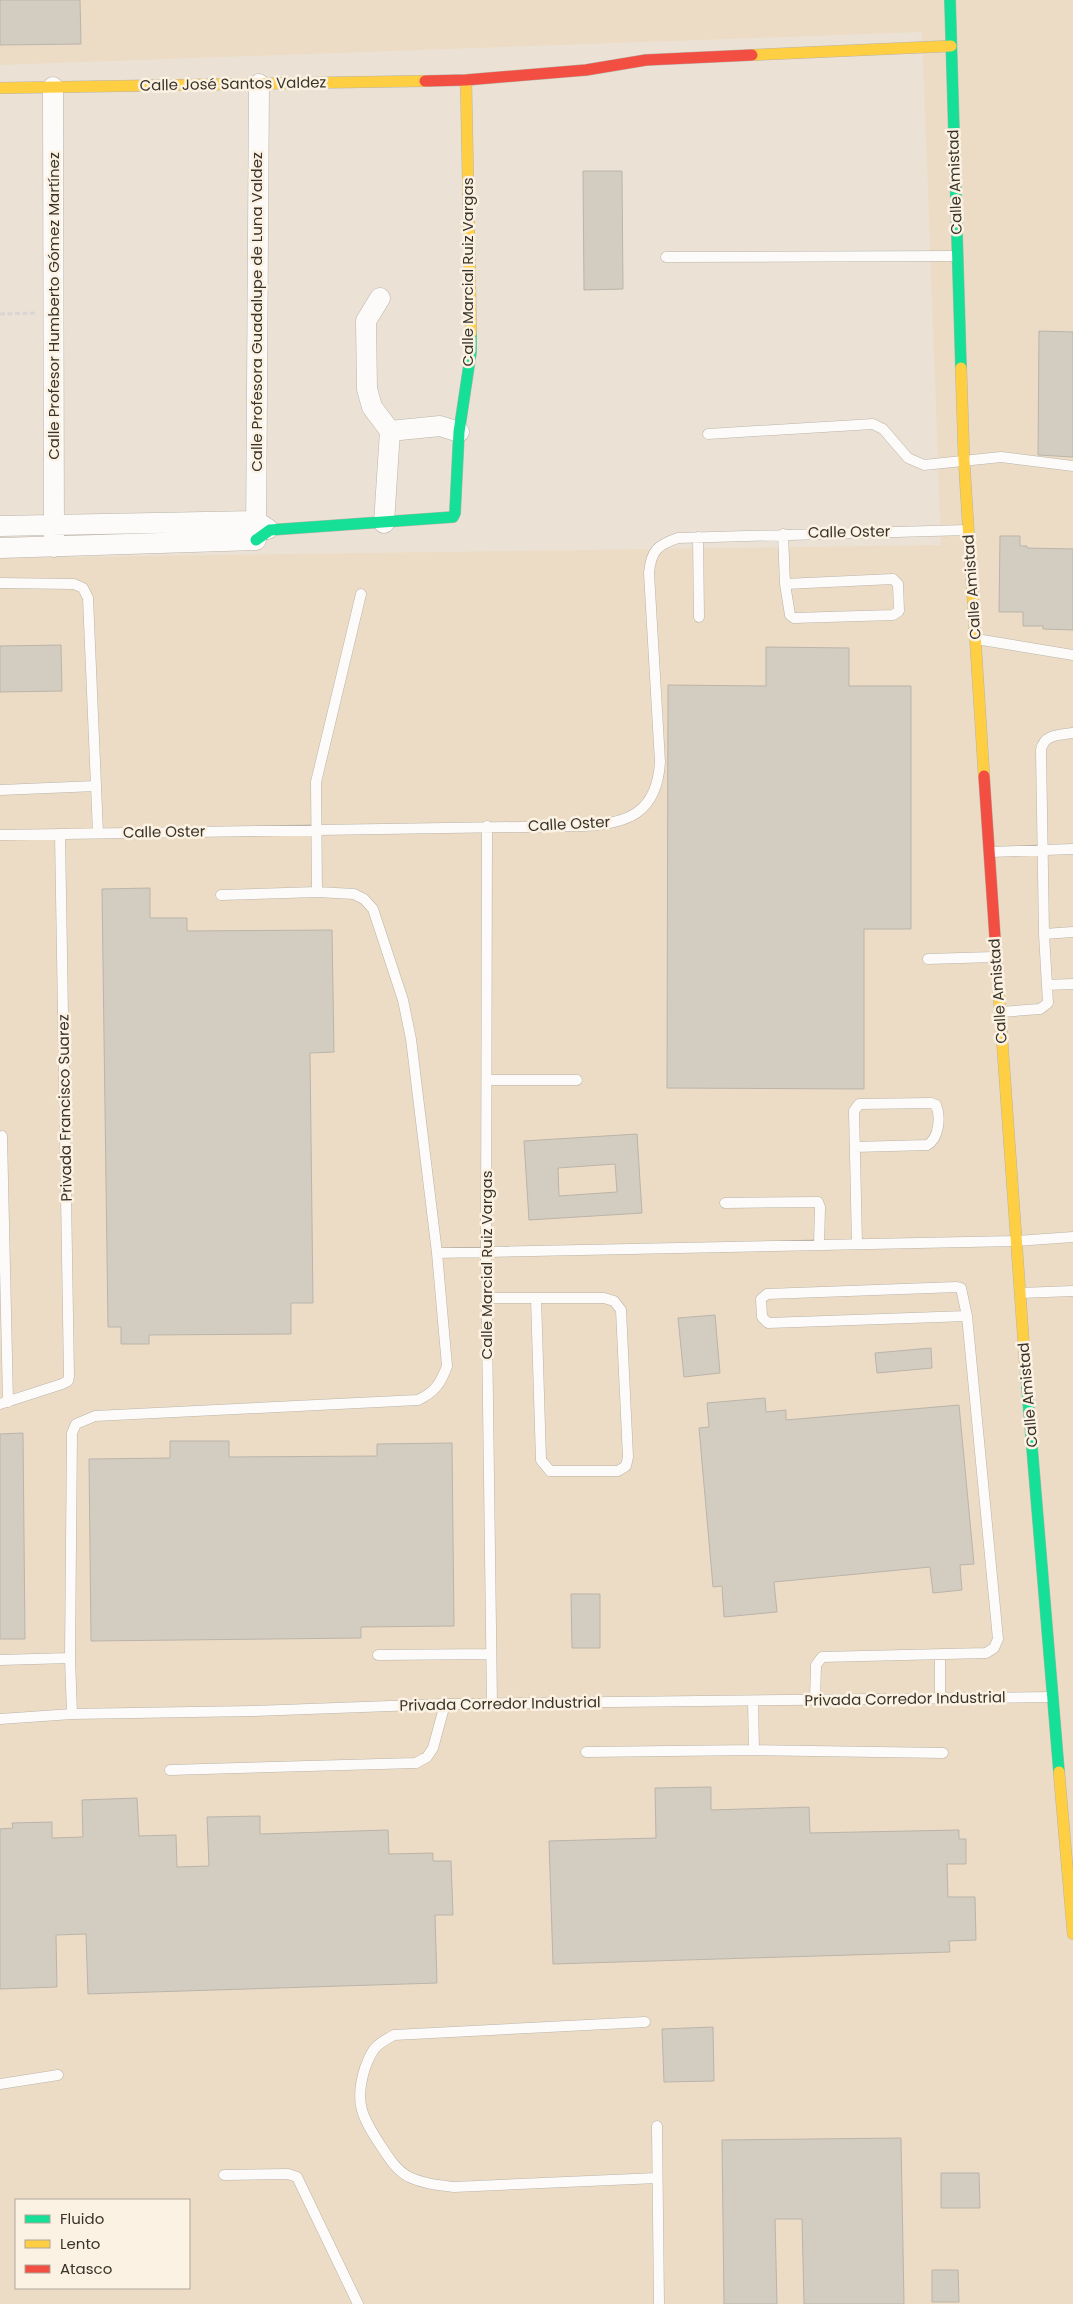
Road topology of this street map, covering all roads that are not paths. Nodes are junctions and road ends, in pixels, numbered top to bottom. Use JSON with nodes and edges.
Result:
{"nodes":[{"id":1,"x":950,"y":0,"type":"edge"},
{"id":2,"x":951,"y":46,"type":"junction"},
{"id":3,"x":466,"y":80,"type":"junction"},
{"id":4,"x":258,"y":84,"type":"junction"},
{"id":5,"x":52,"y":87,"type":"junction"},
{"id":6,"x":0,"y":88,"type":"edge"},
{"id":7,"x":666,"y":256,"type":"dead end"},
{"id":8,"x":958,"y":256,"type":"junction"},
{"id":9,"x":380,"y":298,"type":"dead end"},
{"id":10,"x":390,"y":431,"type":"junction"},
{"id":11,"x":459,"y":432,"type":"junction"},
{"id":12,"x":708,"y":434,"type":"dead end"},
{"id":13,"x":964,"y":460,"type":"junction"},
{"id":14,"x":1073,"y":466,"type":"edge"},
{"id":15,"x":384,"y":523,"type":"junction"},
{"id":16,"x":54,"y":525,"type":"junction"},
{"id":17,"x":0,"y":526,"type":"edge"},
{"id":18,"x":261,"y":530,"type":"junction"},
{"id":19,"x":968,"y":530,"type":"junction"},
{"id":20,"x":783,"y":534,"type":"junction"},
{"id":21,"x":698,"y":537,"type":"junction"},
{"id":22,"x":54,"y":547,"type":"junction"},
{"id":23,"x":0,"y":548,"type":"edge"},
{"id":24,"x":0,"y":583,"type":"edge"},
{"id":25,"x":786,"y":584,"type":"junction"},
{"id":26,"x":361,"y":594,"type":"dead end"},
{"id":27,"x":699,"y":617,"type":"dead end"},
{"id":28,"x":975,"y":639,"type":"junction"},
{"id":29,"x":1073,"y":655,"type":"edge"},
{"id":30,"x":1073,"y":732,"type":"edge"},
{"id":31,"x":96,"y":786,"type":"junction"},
{"id":32,"x":0,"y":790,"type":"edge"},
{"id":33,"x":487,"y":826,"type":"junction"},
{"id":34,"x":315,"y":830,"type":"junction"},
{"id":35,"x":98,"y":833,"type":"junction"},
{"id":36,"x":60,"y":834,"type":"junction"},
{"id":37,"x":0,"y":835,"type":"edge"},
{"id":38,"x":1073,"y":849,"type":"edge"},
{"id":39,"x":1043,"y":850,"type":"junction"},
{"id":40,"x":989,"y":852,"type":"junction"},
{"id":41,"x":317,"y":892,"type":"junction"},
{"id":42,"x":221,"y":895,"type":"dead end"},
{"id":43,"x":1073,"y":932,"type":"edge"},
{"id":44,"x":1044,"y":934,"type":"junction"},
{"id":45,"x":996,"y":957,"type":"junction"},
{"id":46,"x":928,"y":959,"type":"dead end"},
{"id":47,"x":1073,"y":984,"type":"edge"},
{"id":48,"x":1046,"y":985,"type":"junction"},
{"id":49,"x":999,"y":1012,"type":"junction"},
{"id":50,"x":486,"y":1080,"type":"junction"},
{"id":51,"x":577,"y":1080,"type":"dead end"},
{"id":52,"x":2,"y":1136,"type":"dead end"},
{"id":53,"x":855,"y":1147,"type":"junction"},
{"id":54,"x":725,"y":1203,"type":"dead end"},
{"id":55,"x":1073,"y":1237,"type":"edge"},
{"id":56,"x":1015,"y":1241,"type":"junction"},
{"id":57,"x":857,"y":1244,"type":"junction"},
{"id":58,"x":819,"y":1245,"type":"junction"},
{"id":59,"x":437,"y":1253,"type":"junction"},
{"id":60,"x":486,"y":1253,"type":"junction"},
{"id":61,"x":1073,"y":1292,"type":"edge"},
{"id":62,"x":1019,"y":1294,"type":"junction"},
{"id":63,"x":487,"y":1298,"type":"junction"},
{"id":64,"x":536,"y":1298,"type":"junction"},
{"id":65,"x":967,"y":1316,"type":"junction"},
{"id":66,"x":4,"y":1403,"type":"edge"},
{"id":67,"x":491,"y":1654,"type":"junction"},
{"id":68,"x":378,"y":1655,"type":"dead end"},
{"id":69,"x":940,"y":1655,"type":"junction"},
{"id":70,"x":70,"y":1658,"type":"junction"},
{"id":71,"x":0,"y":1660,"type":"edge"},
{"id":72,"x":1054,"y":1697,"type":"junction"},
{"id":73,"x":940,"y":1699,"type":"junction"},
{"id":74,"x":815,"y":1700,"type":"junction"},
{"id":75,"x":753,"y":1701,"type":"junction"},
{"id":76,"x":445,"y":1704,"type":"junction"},
{"id":77,"x":492,"y":1704,"type":"junction"},
{"id":78,"x":72,"y":1714,"type":"junction"},
{"id":79,"x":0,"y":1719,"type":"edge"},
{"id":80,"x":754,"y":1750,"type":"junction"},
{"id":81,"x":586,"y":1752,"type":"dead end"},
{"id":82,"x":943,"y":1754,"type":"dead end"},
{"id":83,"x":170,"y":1770,"type":"dead end"},
{"id":84,"x":1073,"y":1934,"type":"edge"},
{"id":85,"x":645,"y":2022,"type":"dead end"},
{"id":86,"x":58,"y":2076,"type":"dead end"},
{"id":87,"x":0,"y":2084,"type":"edge"},
{"id":88,"x":657,"y":2126,"type":"dead end"},
{"id":89,"x":224,"y":2175,"type":"dead end"},
{"id":90,"x":658,"y":2178,"type":"junction"},
{"id":91,"x":358,"y":2304,"type":"edge"},
{"id":92,"x":659,"y":2304,"type":"edge"}],
"edges":[{"from":1,"to":2,"type":"street","name":"Calle Amistad"},
{"from":2,"to":3,"type":"street","name":"Calle José Santos Valdez"},
{"from":2,"to":8,"type":"street","name":"Calle Amistad"},
{"from":3,"to":4,"type":"street","name":"Calle José Santos Valdez"},
{"from":3,"to":11,"type":"street","name":"Calle Marcial Ruiz Vargas"},
{"from":4,"to":5,"type":"street","name":"Calle José Santos Valdez"},
{"from":4,"to":18,"type":"street","name":"Calle Profesora Guadalupe de Luna Valdez"},
{"from":5,"to":6,"type":"street","name":"Calle José Santos Valdez"},
{"from":5,"to":16,"type":"street","name":"Calle Profesor Humberto Gómez Martínez"},
{"from":7,"to":8,"type":"lane"},
{"from":8,"to":13,"type":"street","name":"Calle Amistad"},
{"from":9,"to":10,"type":"street"},
{"from":10,"to":11,"type":"street"},
{"from":10,"to":15,"type":"street"},
{"from":11,"to":15,"type":"street","name":"Calle Marcial Ruiz Vargas"},
{"from":12,"to":13,"type":"lane"},
{"from":13,"to":14,"type":"lane"},
{"from":13,"to":19,"type":"street","name":"Calle Amistad"},
{"from":15,"to":18,"type":"street"},
{"from":16,"to":17,"type":"street"},
{"from":16,"to":18,"type":"street"},
{"from":16,"to":22,"type":"street","name":"Calle Profesor Humberto Gómez Martínez"},
{"from":18,"to":22,"type":"street"},
{"from":19,"to":20,"type":"lane","name":"Calle Oster"},
{"from":19,"to":28,"type":"street","name":"Calle Amistad"},
{"from":20,"to":21,"type":"lane","name":"Calle Oster"},
{"from":20,"to":25,"type":"lane"},
{"from":21,"to":27,"type":"lane"},
{"from":21,"to":33,"type":"lane","name":"Calle Oster"},
{"from":22,"to":23,"type":"street"},
{"from":24,"to":31,"type":"lane"},
{"from":25,"to":25,"type":"lane"},
{"from":26,"to":34,"type":"lane"},
{"from":28,"to":29,"type":"lane"},
{"from":28,"to":40,"type":"street","name":"Calle Amistad"},
{"from":30,"to":39,"type":"lane"},
{"from":31,"to":32,"type":"lane"},
{"from":31,"to":35,"type":"lane"},
{"from":33,"to":34,"type":"lane","name":"Calle Oster"},
{"from":33,"to":50,"type":"lane","name":"Calle Marcial Ruiz Vargas"},
{"from":34,"to":35,"type":"lane","name":"Calle Oster"},
{"from":34,"to":41,"type":"lane"},
{"from":35,"to":36,"type":"lane","name":"Calle Oster"},
{"from":36,"to":37,"type":"lane","name":"Calle Oster"},
{"from":36,"to":66,"type":"lane","name":"Privada Francisco Suarez"},
{"from":38,"to":39,"type":"lane"},
{"from":39,"to":40,"type":"lane"},
{"from":39,"to":44,"type":"lane"},
{"from":40,"to":45,"type":"street","name":"Calle Amistad"},
{"from":41,"to":42,"type":"lane"},
{"from":41,"to":59,"type":"lane"},
{"from":43,"to":44,"type":"lane"},
{"from":44,"to":48,"type":"lane"},
{"from":45,"to":46,"type":"lane"},
{"from":45,"to":49,"type":"street","name":"Calle Amistad"},
{"from":47,"to":48,"type":"lane"},
{"from":48,"to":49,"type":"lane"},
{"from":49,"to":56,"type":"street","name":"Calle Amistad"},
{"from":50,"to":51,"type":"lane"},
{"from":50,"to":60,"type":"lane","name":"Calle Marcial Ruiz Vargas"},
{"from":52,"to":66,"type":"lane"},
{"from":53,"to":53,"type":"lane"},
{"from":53,"to":57,"type":"lane"},
{"from":54,"to":58,"type":"lane"},
{"from":55,"to":56,"type":"lane"},
{"from":56,"to":57,"type":"lane"},
{"from":56,"to":62,"type":"street","name":"Calle Amistad"},
{"from":57,"to":58,"type":"lane"},
{"from":58,"to":60,"type":"lane"},
{"from":59,"to":60,"type":"lane"},
{"from":59,"to":70,"type":"lane"},
{"from":60,"to":63,"type":"lane","name":"Calle Marcial Ruiz Vargas"},
{"from":61,"to":62,"type":"lane"},
{"from":62,"to":72,"type":"street","name":"Calle Amistad"},
{"from":63,"to":64,"type":"lane"},
{"from":63,"to":67,"type":"lane","name":"Calle Marcial Ruiz Vargas"},
{"from":64,"to":64,"type":"lane"},
{"from":65,"to":65,"type":"lane"},
{"from":65,"to":69,"type":"lane"},
{"from":67,"to":68,"type":"lane"},
{"from":67,"to":77,"type":"lane","name":"Calle Marcial Ruiz Vargas"},
{"from":69,"to":73,"type":"lane"},
{"from":69,"to":74,"type":"lane"},
{"from":70,"to":71,"type":"lane"},
{"from":70,"to":78,"type":"lane"},
{"from":72,"to":73,"type":"lane","name":"Privada Corredor Industrial"},
{"from":72,"to":84,"type":"street","name":"Calle Amistad"},
{"from":73,"to":74,"type":"lane","name":"Privada Corredor Industrial"},
{"from":74,"to":75,"type":"lane","name":"Privada Corredor Industrial"},
{"from":75,"to":77,"type":"lane","name":"Privada Corredor Industrial"},
{"from":75,"to":80,"type":"lane"},
{"from":76,"to":77,"type":"lane","name":"Privada Corredor Industrial"},
{"from":76,"to":78,"type":"lane","name":"Privada Corredor Industrial"},
{"from":76,"to":83,"type":"lane"},
{"from":78,"to":79,"type":"lane","name":"Privada Corredor Industrial"},
{"from":80,"to":81,"type":"lane"},
{"from":80,"to":82,"type":"lane"},
{"from":85,"to":90,"type":"lane"},
{"from":86,"to":87,"type":"lane"},
{"from":88,"to":90,"type":"lane"},
{"from":89,"to":91,"type":"lane"},
{"from":90,"to":92,"type":"lane"}]}
